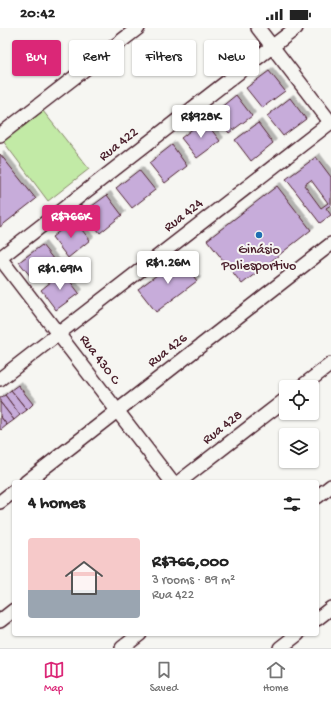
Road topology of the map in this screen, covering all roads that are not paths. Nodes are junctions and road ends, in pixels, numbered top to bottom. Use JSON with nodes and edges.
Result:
{"nodes":[{"id":1,"x":138,"y":28,"type":"edge"},
{"id":2,"x":258,"y":28,"type":"edge"},
{"id":3,"x":296,"y":28,"type":"edge"},
{"id":4,"x":272,"y":47,"type":"junction"},
{"id":5,"x":331,"y":122,"type":"edge"},
{"id":6,"x":0,"y":136,"type":"edge"},
{"id":7,"x":331,"y":244,"type":"edge"},
{"id":8,"x":0,"y":258,"type":"edge"},
{"id":9,"x":58,"y":334,"type":"junction"},
{"id":10,"x":331,"y":364,"type":"edge"},
{"id":11,"x":0,"y":379,"type":"edge"},
{"id":12,"x":310,"y":380,"type":"edge"},
{"id":13,"x":279,"y":404,"type":"edge"},
{"id":14,"x":117,"y":411,"type":"junction"},
{"id":15,"x":29,"y":480,"type":"edge"},
{"id":16,"x":170,"y":480,"type":"edge"},
{"id":17,"x":182,"y":480,"type":"edge"},
{"id":18,"x":331,"y":486,"type":"edge"},
{"id":19,"x":12,"y":493,"type":"edge"},
{"id":20,"x":319,"y":495,"type":"edge"},
{"id":21,"x":0,"y":502,"type":"edge"},
{"id":22,"x":331,"y":608,"type":"edge"},
{"id":23,"x":12,"y":612,"type":"edge"},
{"id":24,"x":319,"y":617,"type":"edge"},
{"id":25,"x":0,"y":621,"type":"edge"},
{"id":26,"x":137,"y":636,"type":"edge"},
{"id":27,"x":295,"y":639,"type":"edge"},
{"id":28,"x":122,"y":648,"type":"edge"},
{"id":29,"x":280,"y":648,"type":"edge"}],
"edges":[{"from":1,"to":6,"type":"street"},
{"from":2,"to":4,"type":"street"},
{"from":3,"to":4,"type":"street","name":"Rua 422"},
{"from":4,"to":5,"type":"street"},
{"from":4,"to":8,"type":"street","name":"Rua 422"},
{"from":5,"to":9,"type":"street","name":"Rua 424"},
{"from":7,"to":14,"type":"street","name":"Rua 426"},
{"from":8,"to":9,"type":"street","name":"Rua 430 C"},
{"from":9,"to":11,"type":"street","name":"Rua 424"},
{"from":9,"to":14,"type":"street","name":"Rua 430 C"},
{"from":10,"to":12,"type":"street"},
{"from":13,"to":17,"type":"street","name":"Rua 428"},
{"from":14,"to":15,"type":"street","name":"Rua 426"},
{"from":14,"to":16,"type":"street","name":"Rua 430 C"},
{"from":18,"to":20,"type":"street"},
{"from":19,"to":21,"type":"street"},
{"from":22,"to":24,"type":"street"},
{"from":23,"to":25,"type":"street"},
{"from":26,"to":28,"type":"street"},
{"from":27,"to":29,"type":"street"}]}
